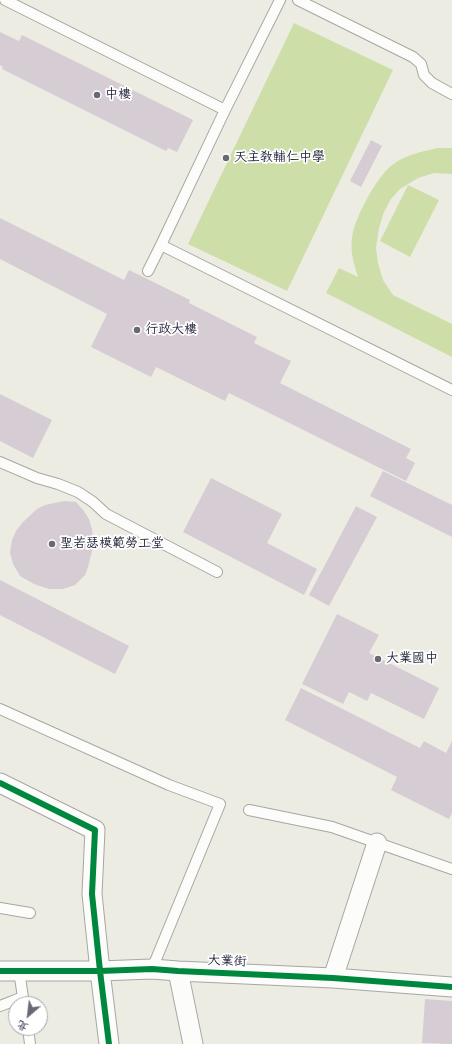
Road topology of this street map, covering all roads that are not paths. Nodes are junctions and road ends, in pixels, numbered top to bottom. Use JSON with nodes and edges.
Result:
{"nodes":[{"id":1,"x":5,"y":0,"type":"edge"},
{"id":2,"x":280,"y":0,"type":"edge"},
{"id":3,"x":298,"y":0,"type":"edge"},
{"id":4,"x":452,"y":94,"type":"edge"},
{"id":5,"x":225,"y":110,"type":"junction"},
{"id":6,"x":161,"y":246,"type":"junction"},
{"id":7,"x":148,"y":271,"type":"dead end"},
{"id":8,"x":452,"y":390,"type":"edge"},
{"id":9,"x":0,"y":462,"type":"edge"},
{"id":10,"x":217,"y":572,"type":"dead end"},
{"id":11,"x":0,"y":709,"type":"edge"},
{"id":12,"x":0,"y":783,"type":"edge"},
{"id":13,"x":250,"y":810,"type":"dead end"},
{"id":14,"x":377,"y":843,"type":"junction"},
{"id":15,"x":452,"y":869,"type":"edge"},
{"id":16,"x":0,"y":908,"type":"edge"},
{"id":17,"x":30,"y":913,"type":"dead end"},
{"id":18,"x":152,"y":969,"type":"junction"},
{"id":19,"x":0,"y":971,"type":"edge"},
{"id":20,"x":19,"y":971,"type":"junction"},
{"id":21,"x":100,"y":971,"type":"junction"},
{"id":22,"x":178,"y":971,"type":"junction"},
{"id":23,"x":333,"y":978,"type":"junction"},
{"id":24,"x":452,"y":987,"type":"edge"},
{"id":25,"x":23,"y":996,"type":"edge"},
{"id":26,"x":109,"y":1044,"type":"edge"},
{"id":27,"x":193,"y":1044,"type":"edge"}],
"edges":[{"from":1,"to":5,"type":"lane"},
{"from":2,"to":5,"type":"lane"},
{"from":3,"to":4,"type":"lane"},
{"from":5,"to":6,"type":"lane"},
{"from":6,"to":7,"type":"lane"},
{"from":6,"to":8,"type":"lane"},
{"from":9,"to":10,"type":"lane"},
{"from":11,"to":18,"type":"lane"},
{"from":12,"to":21,"type":"street"},
{"from":13,"to":14,"type":"lane"},
{"from":14,"to":15,"type":"lane"},
{"from":14,"to":23,"type":"street"},
{"from":16,"to":17,"type":"lane"},
{"from":18,"to":21,"type":"street","name":"大業街"},
{"from":18,"to":22,"type":"street","name":"大業街"},
{"from":19,"to":20,"type":"street","name":"大業街"},
{"from":20,"to":21,"type":"street","name":"大業街"},
{"from":20,"to":25,"type":"lane"},
{"from":21,"to":26,"type":"street"},
{"from":22,"to":23,"type":"street","name":"大業街"},
{"from":22,"to":27,"type":"street"},
{"from":23,"to":24,"type":"street","name":"大業街"}]}
